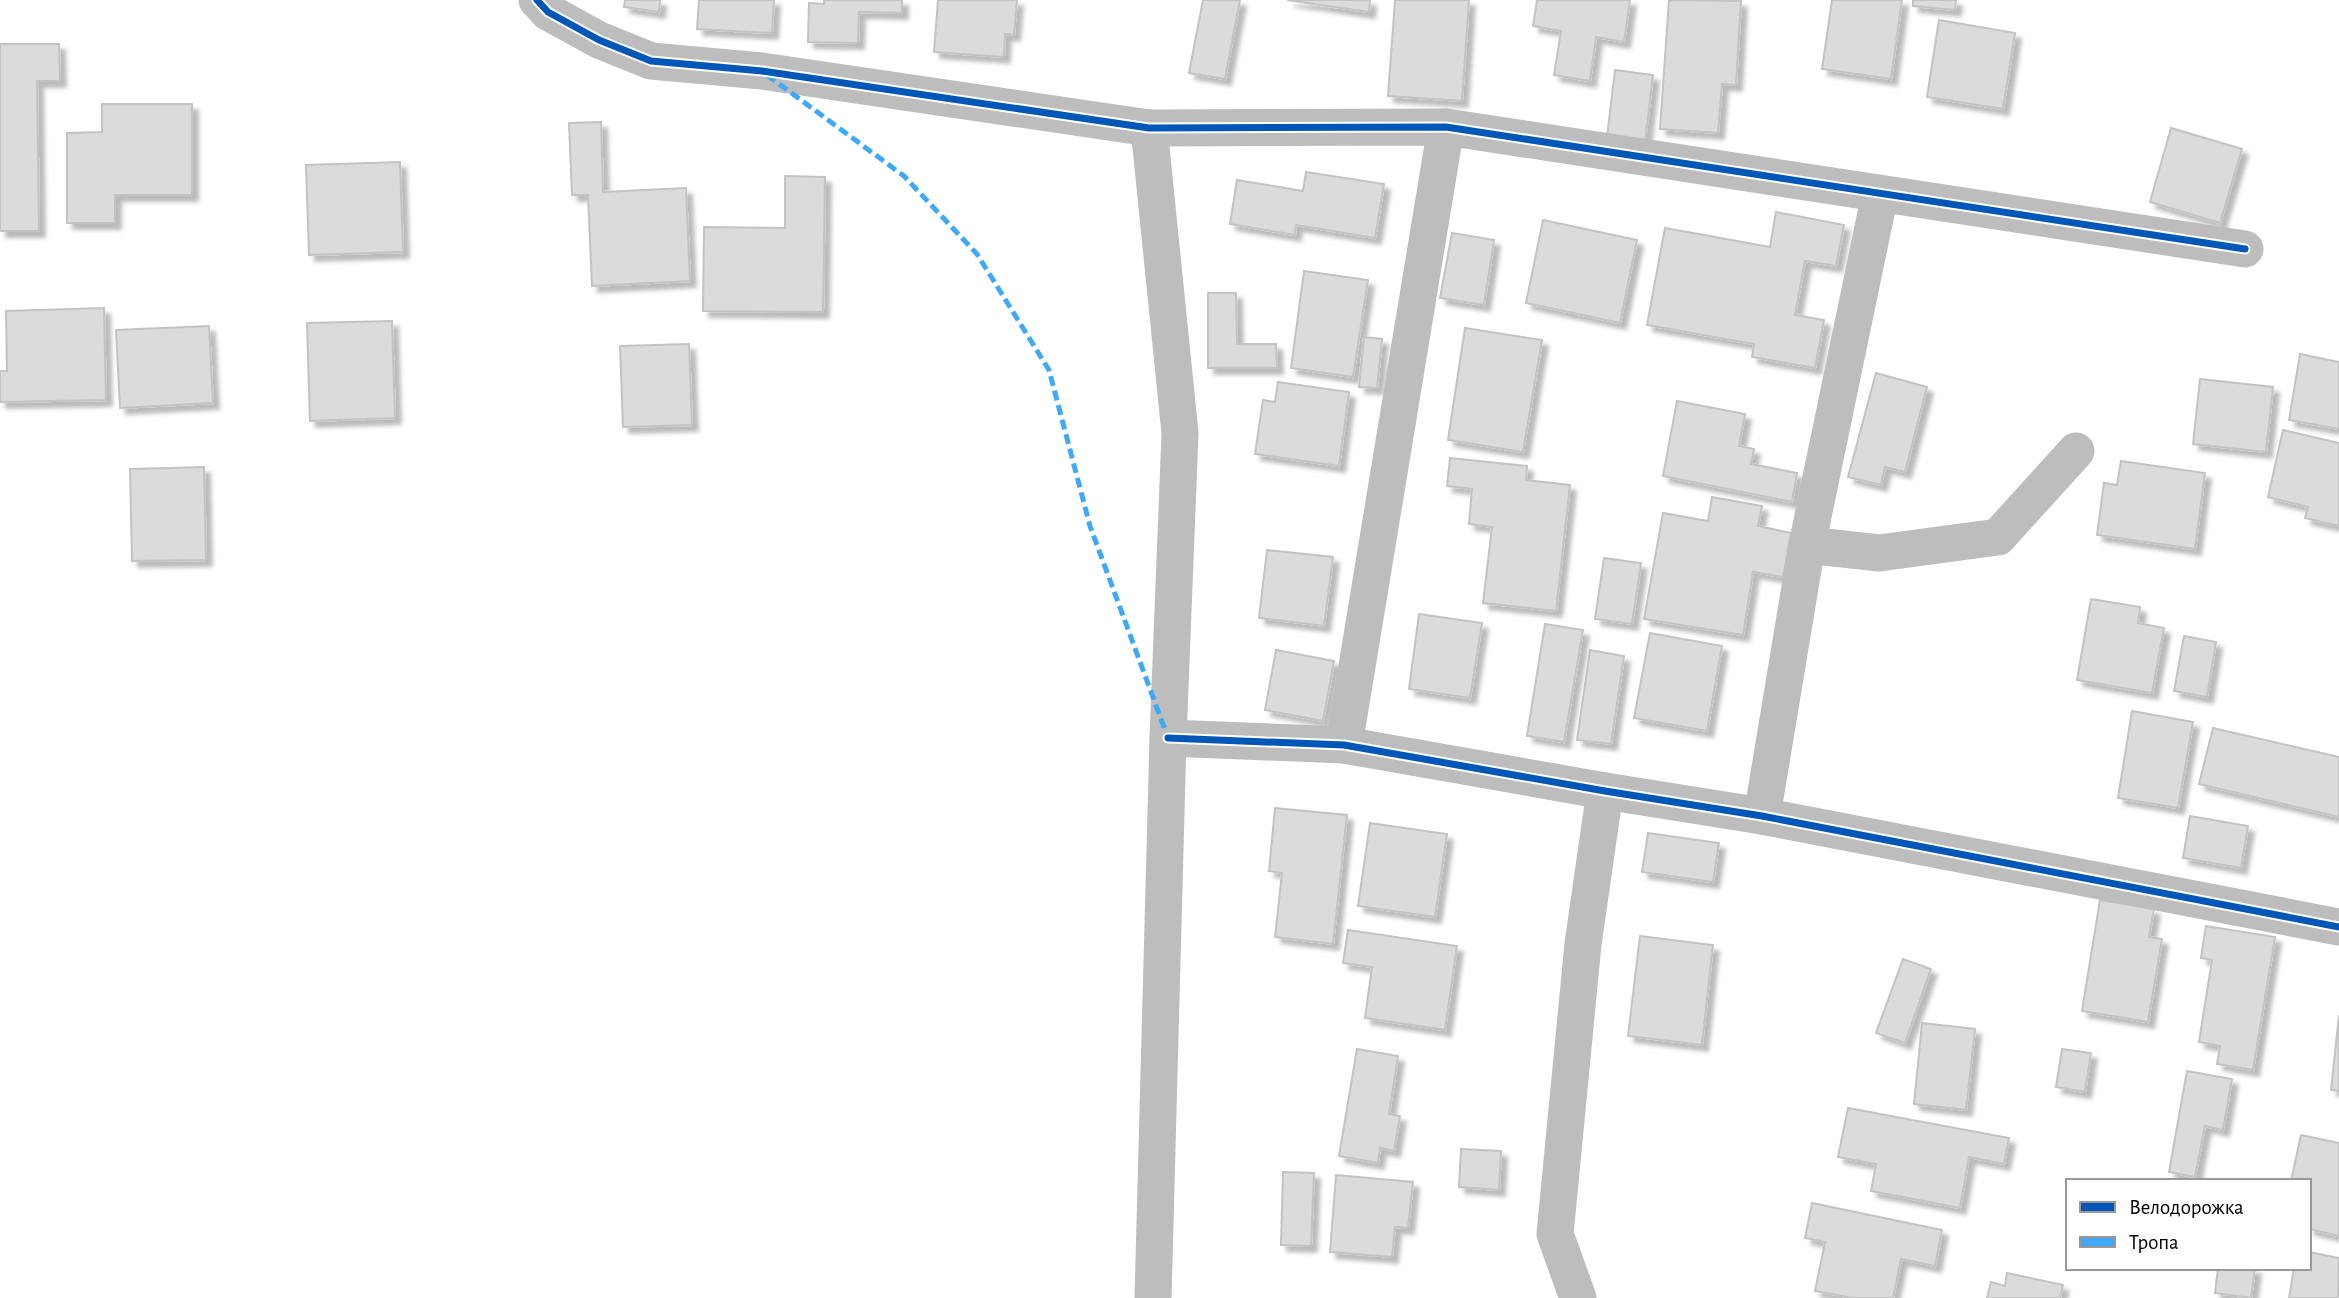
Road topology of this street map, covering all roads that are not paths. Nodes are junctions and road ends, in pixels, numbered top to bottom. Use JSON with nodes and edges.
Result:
{"nodes":[{"id":1,"x":537,"y":0,"type":"edge"},
{"id":2,"x":1446,"y":127,"type":"junction"},
{"id":3,"x":1149,"y":128,"type":"junction"},
{"id":4,"x":1880,"y":194,"type":"junction"},
{"id":5,"x":2245,"y":249,"type":"dead end"},
{"id":6,"x":2076,"y":451,"type":"dead end"},
{"id":7,"x":1807,"y":545,"type":"junction"},
{"id":8,"x":1168,"y":738,"type":"junction"},
{"id":9,"x":1344,"y":746,"type":"junction"},
{"id":10,"x":1605,"y":791,"type":"junction"},
{"id":11,"x":1762,"y":816,"type":"junction"},
{"id":12,"x":2338,"y":924,"type":"edge"},
{"id":13,"x":1153,"y":1298,"type":"edge"},
{"id":14,"x":1578,"y":1298,"type":"edge"}],
"edges":[{"from":1,"to":3,"type":"street"},
{"from":2,"to":3,"type":"street"},
{"from":2,"to":4,"type":"street"},
{"from":2,"to":9,"type":"street"},
{"from":3,"to":8,"type":"street"},
{"from":4,"to":5,"type":"street"},
{"from":4,"to":7,"type":"street"},
{"from":6,"to":7,"type":"street"},
{"from":7,"to":11,"type":"street"},
{"from":8,"to":9,"type":"street"},
{"from":8,"to":13,"type":"street"},
{"from":9,"to":10,"type":"street"},
{"from":10,"to":11,"type":"street"},
{"from":10,"to":14,"type":"street"},
{"from":11,"to":12,"type":"street"}]}
